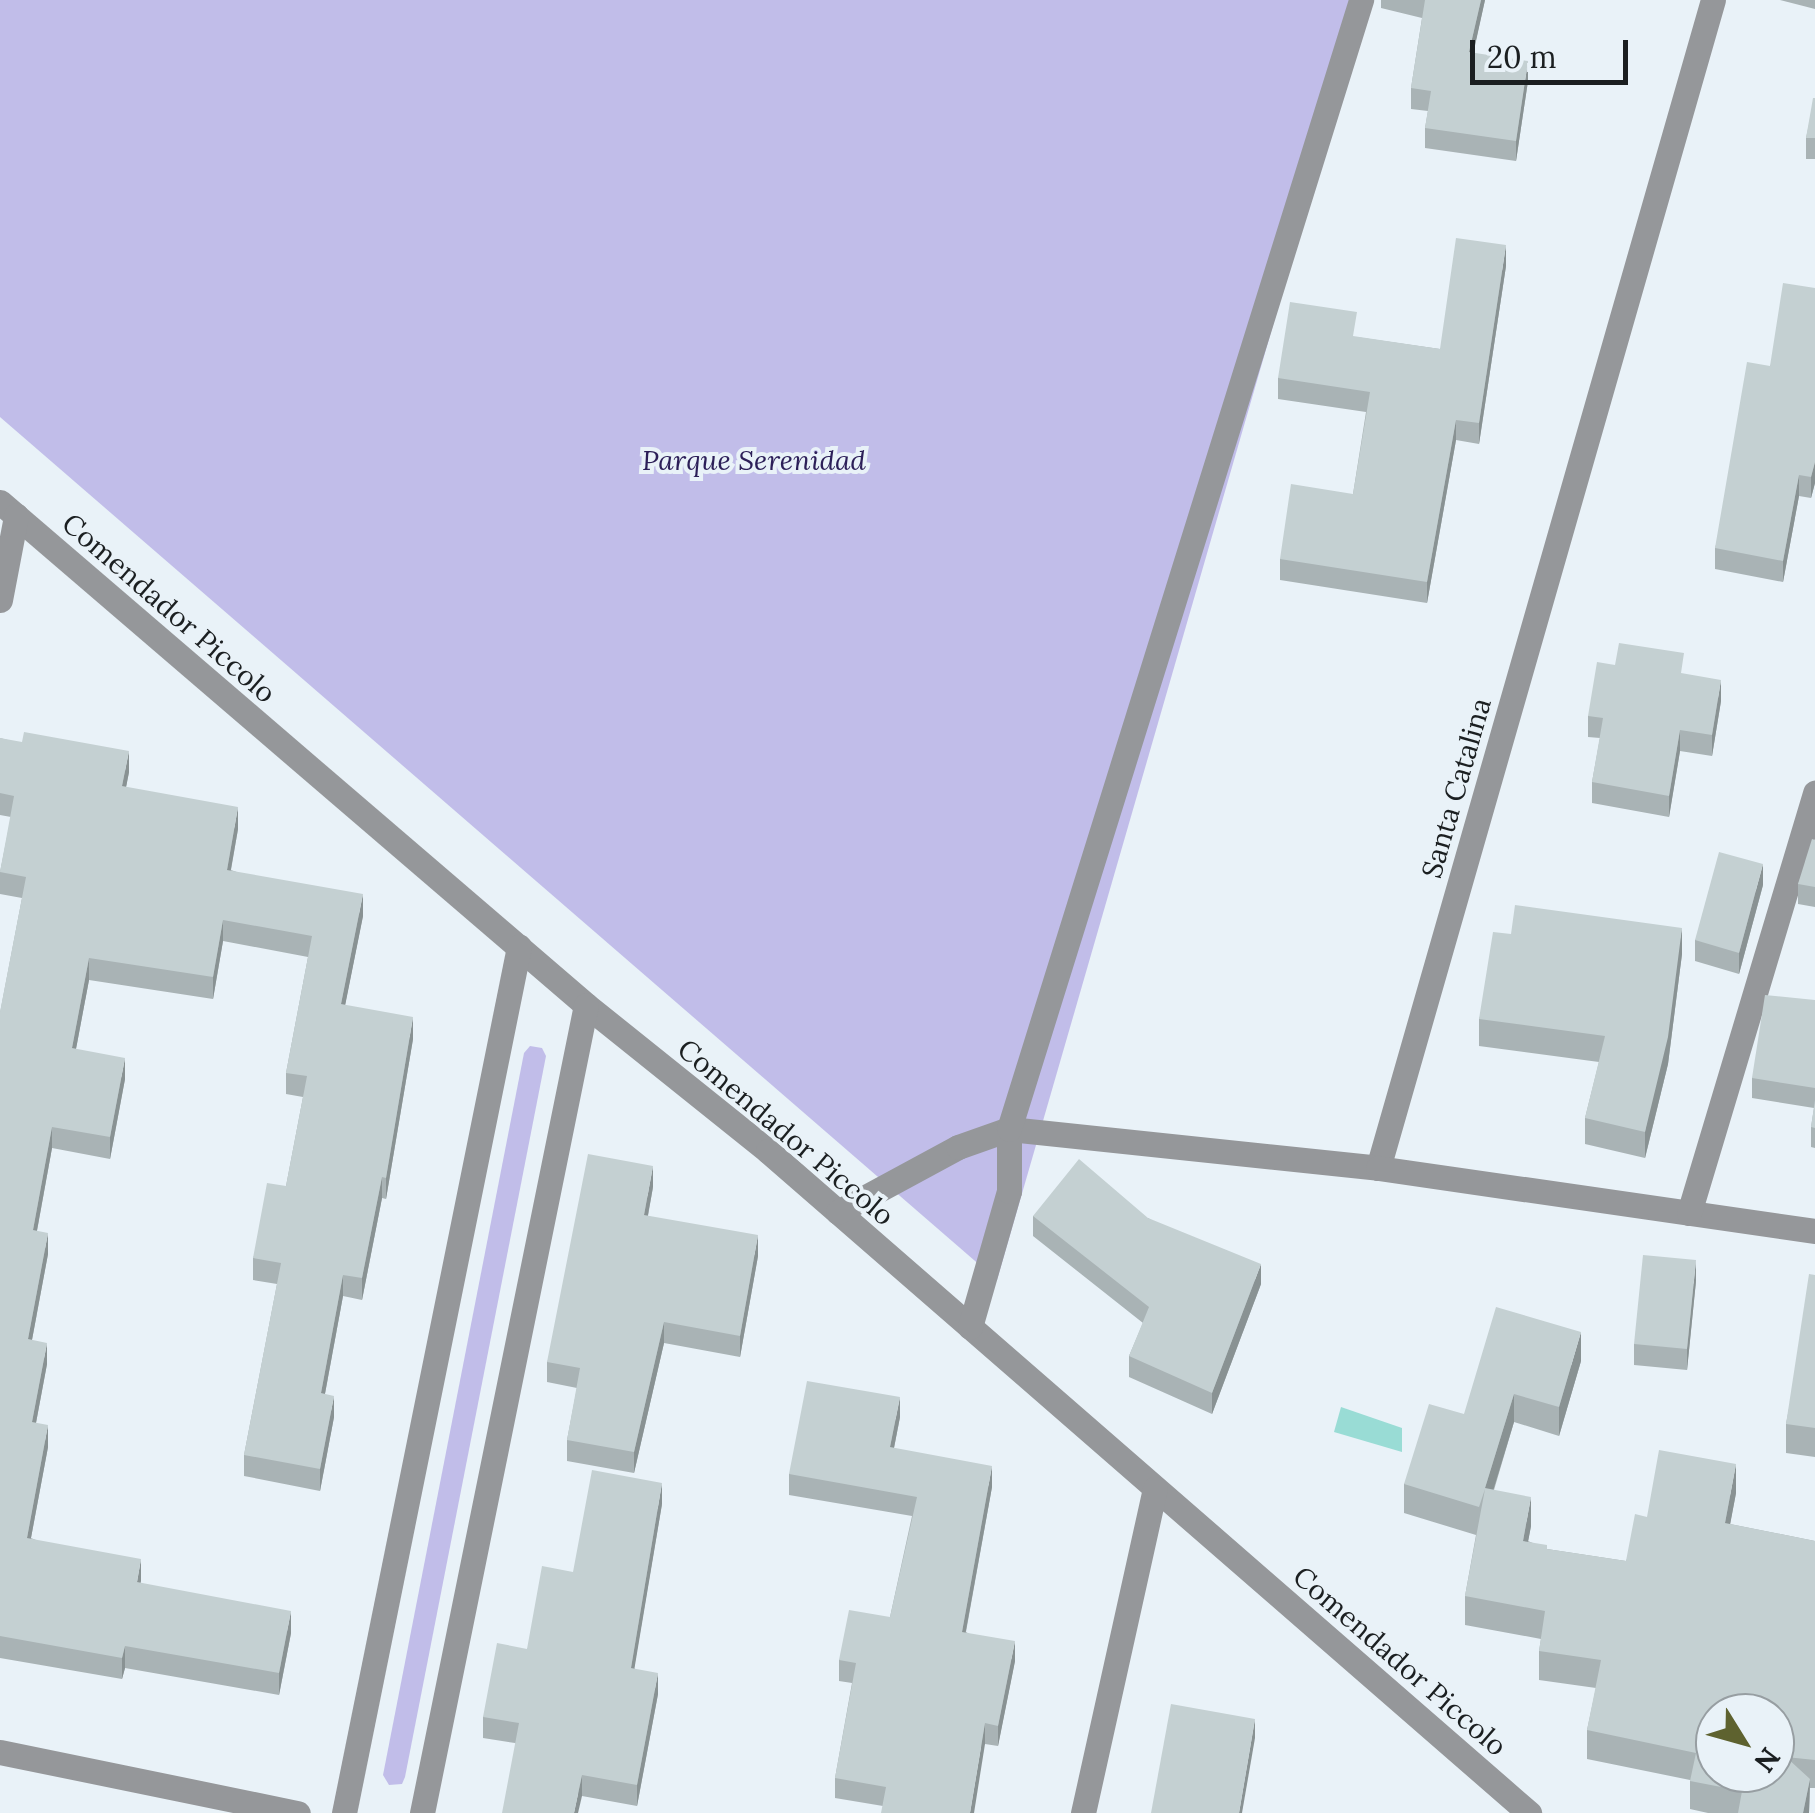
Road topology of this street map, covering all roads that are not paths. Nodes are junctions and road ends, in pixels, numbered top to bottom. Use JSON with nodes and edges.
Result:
{"nodes":[{"id":1,"x":1361,"y":0,"type":"edge"},
{"id":2,"x":1713,"y":0,"type":"edge"},
{"id":3,"x":8,"y":509,"type":"edge"},
{"id":4,"x":0,"y":600,"type":"edge"},
{"id":5,"x":1815,"y":792,"type":"edge"},
{"id":6,"x":518,"y":948,"type":"junction"},
{"id":7,"x":586,"y":1005,"type":"junction"},
{"id":8,"x":1008,"y":1129,"type":"junction"},
{"id":9,"x":1378,"y":1168,"type":"junction"},
{"id":10,"x":838,"y":1212,"type":"junction"},
{"id":11,"x":1689,"y":1212,"type":"junction"},
{"id":12,"x":1815,"y":1230,"type":"edge"},
{"id":13,"x":970,"y":1327,"type":"junction"},
{"id":14,"x":1155,"y":1489,"type":"junction"},
{"id":15,"x":0,"y":1752,"type":"edge"},
{"id":16,"x":298,"y":1813,"type":"edge"},
{"id":17,"x":344,"y":1813,"type":"edge"},
{"id":18,"x":422,"y":1813,"type":"edge"},
{"id":19,"x":1083,"y":1813,"type":"edge"},
{"id":20,"x":1529,"y":1813,"type":"edge"}],
"edges":[{"from":1,"to":8,"type":"street"},
{"from":2,"to":9,"type":"street","name":"Santa Catalina"},
{"from":3,"to":4,"type":"street"},
{"from":3,"to":6,"type":"street","name":"Comendador Piccolo"},
{"from":5,"to":11,"type":"street"},
{"from":6,"to":7,"type":"street","name":"Comendador Piccolo"},
{"from":6,"to":17,"type":"street"},
{"from":7,"to":10,"type":"street","name":"Comendador Piccolo"},
{"from":7,"to":18,"type":"street"},
{"from":8,"to":9,"type":"street"},
{"from":8,"to":10,"type":"street"},
{"from":8,"to":13,"type":"street"},
{"from":9,"to":11,"type":"street"},
{"from":10,"to":13,"type":"street","name":"Comendador Piccolo"},
{"from":11,"to":12,"type":"street"},
{"from":13,"to":14,"type":"street","name":"Comendador Piccolo"},
{"from":14,"to":19,"type":"street"},
{"from":14,"to":20,"type":"street","name":"Comendador Piccolo"},
{"from":15,"to":16,"type":"street"}]}
